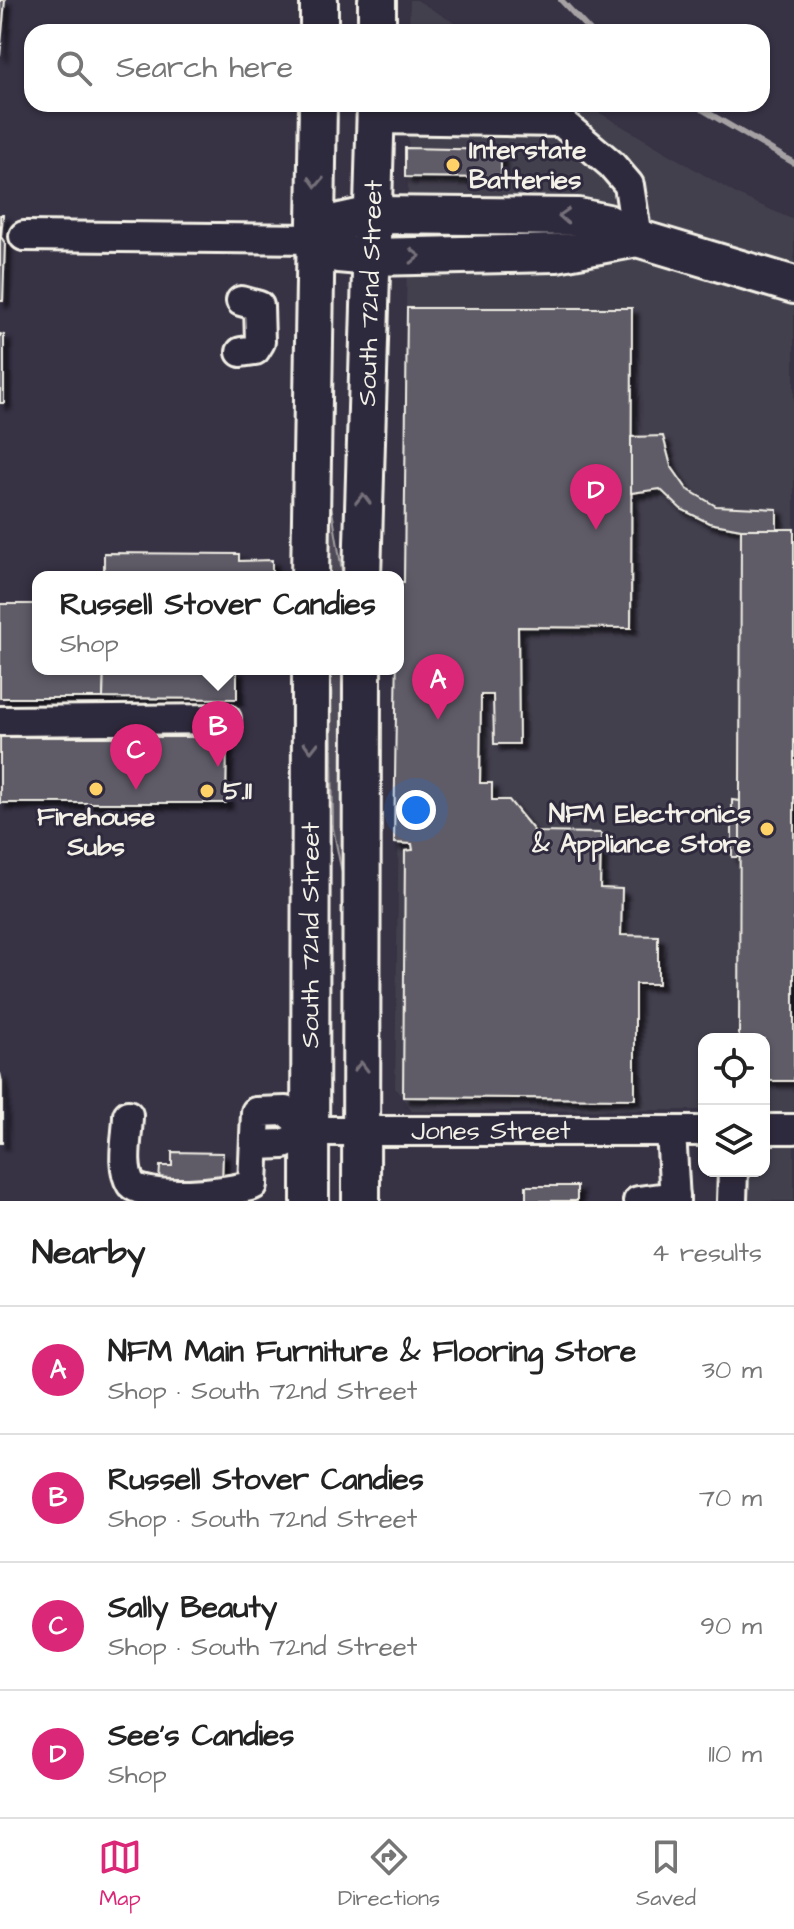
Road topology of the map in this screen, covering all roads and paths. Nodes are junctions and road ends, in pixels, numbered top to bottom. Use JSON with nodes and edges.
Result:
{"nodes":[{"id":1,"x":319,"y":0,"type":"edge"},
{"id":2,"x":377,"y":0,"type":"edge"},
{"id":3,"x":319,"y":24,"type":"edge"},
{"id":4,"x":377,"y":24,"type":"edge"},
{"id":5,"x":318,"y":112,"type":"edge"},
{"id":6,"x":376,"y":112,"type":"edge"},
{"id":7,"x":393,"y":112,"type":"edge"},
{"id":8,"x":372,"y":215,"type":"junction"},
{"id":9,"x":24,"y":236,"type":"dead end"},
{"id":10,"x":637,"y":238,"type":"junction"},
{"id":11,"x":314,"y":239,"type":"junction"},
{"id":12,"x":371,"y":257,"type":"junction"},
{"id":13,"x":794,"y":285,"type":"edge"},
{"id":14,"x":241,"y":301,"type":"dead end"},
{"id":15,"x":241,"y":352,"type":"dead end"},
{"id":16,"x":310,"y":571,"type":"edge"},
{"id":17,"x":362,"y":571,"type":"edge"},
{"id":18,"x":311,"y":675,"type":"edge"},
{"id":19,"x":362,"y":675,"type":"edge"},
{"id":20,"x":226,"y":719,"type":"dead end"},
{"id":21,"x":0,"y":721,"type":"edge"},
{"id":22,"x":128,"y":1115,"type":"dead end"},
{"id":23,"x":770,"y":1129,"type":"edge"},
{"id":24,"x":794,"y":1129,"type":"edge"},
{"id":25,"x":310,"y":1131,"type":"junction"},
{"id":26,"x":361,"y":1131,"type":"junction"},
{"id":27,"x":671,"y":1131,"type":"junction"},
{"id":28,"x":698,"y":1131,"type":"edge"},
{"id":29,"x":256,"y":1145,"type":"junction"},
{"id":30,"x":733,"y":1177,"type":"edge"},
{"id":31,"x":675,"y":1199,"type":"edge"},
{"id":32,"x":310,"y":1201,"type":"edge"},
{"id":33,"x":361,"y":1201,"type":"edge"},
{"id":34,"x":638,"y":1201,"type":"edge"},
{"id":35,"x":732,"y":1201,"type":"edge"}],
"edges":[{"from":1,"to":3,"type":"main road"},
{"from":2,"to":4,"type":"main road"},
{"from":5,"to":11,"type":"main road","name":"South 72nd Street","one_way":true},
{"from":6,"to":8,"type":"main road","name":"South 72nd Street"},
{"from":7,"to":10,"type":"street"},
{"from":10,"to":8,"type":"main road","one_way":true},
{"from":8,"to":11,"type":"main road"},
{"from":8,"to":12,"type":"main road","name":"South 72nd Street"},
{"from":9,"to":11,"type":"street"},
{"from":12,"to":10,"type":"main road","one_way":true},
{"from":10,"to":13,"type":"main road"},
{"from":11,"to":12,"type":"main road"},
{"from":11,"to":16,"type":"main road","name":"South 72nd Street"},
{"from":17,"to":12,"type":"main road","name":"South 72nd Street","one_way":true},
{"from":14,"to":15,"type":"street"},
{"from":18,"to":25,"type":"main road","name":"South 72nd Street","one_way":true},
{"from":26,"to":19,"type":"main road","name":"South 72nd Street","one_way":true},
{"from":20,"to":21,"type":"street"},
{"from":22,"to":29,"type":"street"},
{"from":23,"to":24,"type":"street"},
{"from":25,"to":26,"type":"street","name":"Jones Street"},
{"from":25,"to":29,"type":"street"},
{"from":25,"to":29,"type":"street"},
{"from":25,"to":32,"type":"main road","name":"South 72nd Street"},
{"from":26,"to":27,"type":"street","name":"Jones Street"},
{"from":26,"to":33,"type":"main road","name":"South 72nd Street"},
{"from":27,"to":28,"type":"street","name":"Jones Street"},
{"from":27,"to":31,"type":"street"},
{"from":30,"to":35,"type":"street"},
{"from":31,"to":34,"type":"street"}]}
